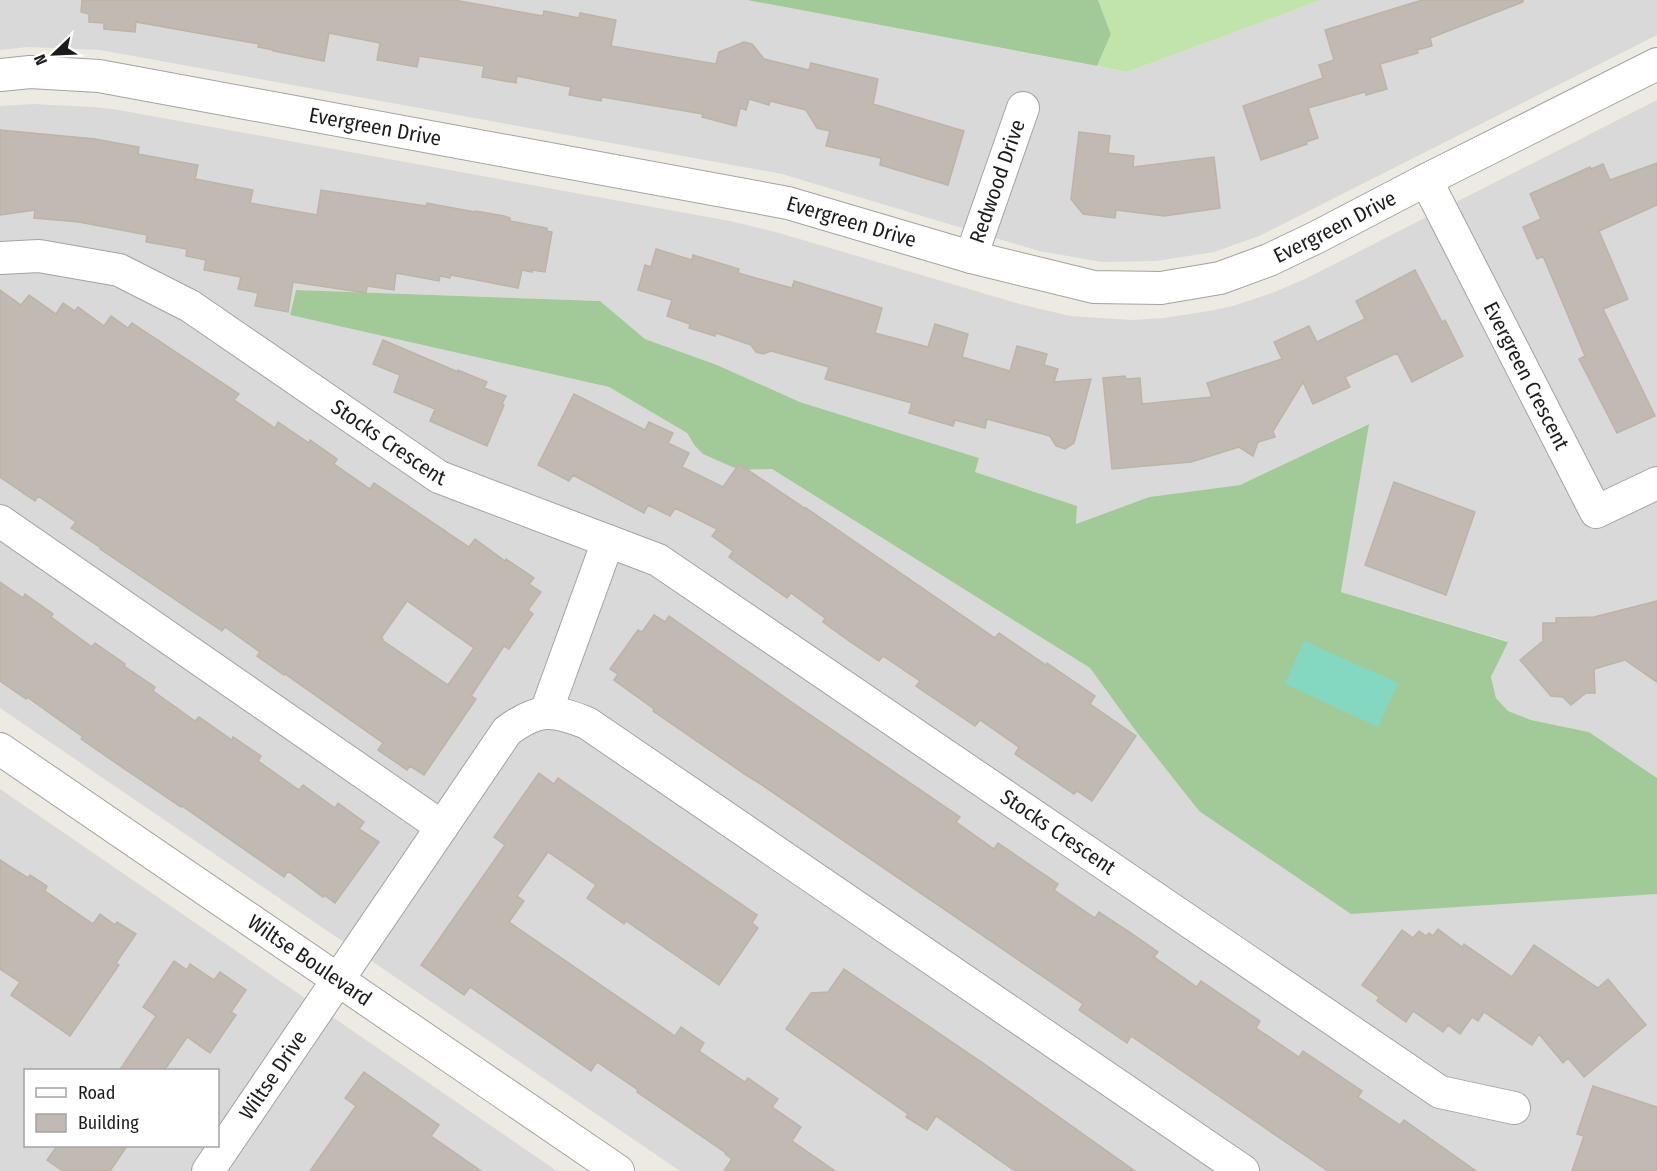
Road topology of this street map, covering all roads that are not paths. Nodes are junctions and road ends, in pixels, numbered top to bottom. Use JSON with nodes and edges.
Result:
{"nodes":[{"id":1,"x":1657,"y":64,"type":"edge"},
{"id":2,"x":0,"y":75,"type":"edge"},
{"id":3,"x":1023,"y":108,"type":"dead end"},
{"id":4,"x":1426,"y":180,"type":"junction"},
{"id":5,"x":971,"y":257,"type":"junction"},
{"id":6,"x":0,"y":258,"type":"edge"},
{"id":7,"x":1657,"y":483,"type":"edge"},
{"id":8,"x":0,"y":521,"type":"edge"},
{"id":9,"x":608,"y":541,"type":"junction"},
{"id":10,"x":546,"y":712,"type":"junction"},
{"id":11,"x":0,"y":749,"type":"edge"},
{"id":12,"x":442,"y":827,"type":"junction"},
{"id":13,"x":338,"y":980,"type":"junction"},
{"id":14,"x":1514,"y":1108,"type":"dead end"},
{"id":15,"x":208,"y":1171,"type":"edge"},
{"id":16,"x":618,"y":1171,"type":"edge"},
{"id":17,"x":1243,"y":1171,"type":"edge"}],
"edges":[{"from":1,"to":4,"type":"street","name":"Evergreen Drive"},
{"from":2,"to":5,"type":"street","name":"Evergreen Drive"},
{"from":3,"to":5,"type":"street","name":"Redwood Drive"},
{"from":4,"to":5,"type":"street","name":"Evergreen Drive"},
{"from":4,"to":7,"type":"street","name":"Evergreen Crescent"},
{"from":6,"to":9,"type":"street","name":"Stocks Crescent"},
{"from":8,"to":12,"type":"street"},
{"from":9,"to":10,"type":"street"},
{"from":9,"to":14,"type":"street","name":"Stocks Crescent"},
{"from":10,"to":12,"type":"street"},
{"from":10,"to":17,"type":"street"},
{"from":11,"to":13,"type":"street","name":"Wiltse Boulevard"},
{"from":12,"to":13,"type":"street"},
{"from":13,"to":15,"type":"street","name":"Wiltse Drive"},
{"from":13,"to":16,"type":"street","name":"Wiltse Boulevard"}]}
